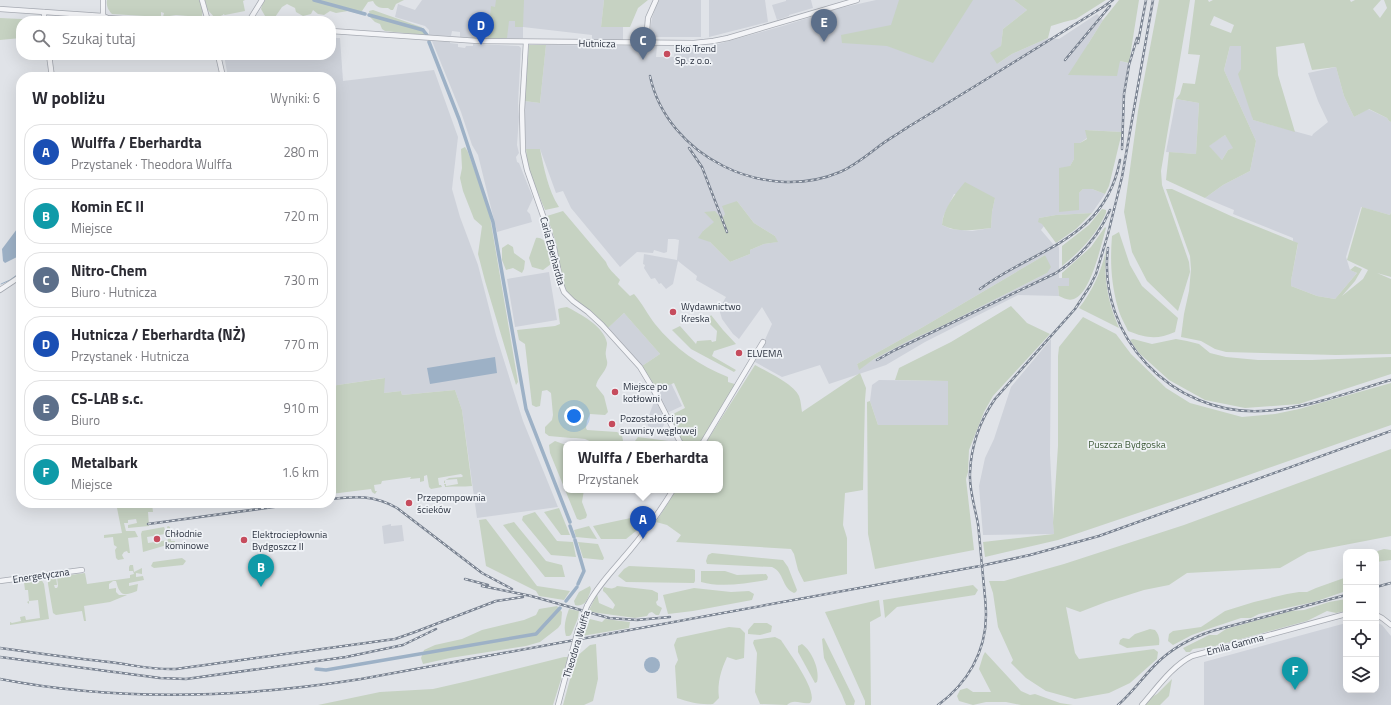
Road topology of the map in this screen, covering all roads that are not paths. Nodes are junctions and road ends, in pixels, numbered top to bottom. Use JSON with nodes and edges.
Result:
{"nodes":[{"id":1,"x":103,"y":0,"type":"edge"},
{"id":2,"x":202,"y":0,"type":"edge"},
{"id":3,"x":262,"y":0,"type":"edge"},
{"id":4,"x":656,"y":0,"type":"edge"},
{"id":5,"x":857,"y":0,"type":"edge"},
{"id":6,"x":0,"y":9,"type":"edge"},
{"id":7,"x":44,"y":12,"type":"junction"},
{"id":8,"x":44,"y":16,"type":"edge"},
{"id":9,"x":104,"y":16,"type":"joint"},
{"id":10,"x":207,"y":16,"type":"edge"},
{"id":11,"x":252,"y":16,"type":"edge"},
{"id":12,"x":336,"y":31,"type":"edge"},
{"id":13,"x":526,"y":42,"type":"junction"},
{"id":14,"x":646,"y":43,"type":"junction"},
{"id":15,"x":50,"y":60,"type":"edge"},
{"id":16,"x":219,"y":60,"type":"edge"},
{"id":17,"x":51,"y":72,"type":"edge"},
{"id":18,"x":221,"y":72,"type":"edge"},
{"id":19,"x":16,"y":279,"type":"edge"},
{"id":20,"x":0,"y":290,"type":"edge"},
{"id":21,"x":763,"y":342,"type":"dead end"},
{"id":22,"x":679,"y":441,"type":"edge"},
{"id":23,"x":704,"y":441,"type":"edge"},
{"id":24,"x":671,"y":493,"type":"edge"},
{"id":25,"x":82,"y":570,"type":"dead end"},
{"id":26,"x":0,"y":581,"type":"edge"},
{"id":27,"x":1343,"y":615,"type":"edge"},
{"id":28,"x":1379,"y":617,"type":"edge"},
{"id":29,"x":1391,"y":625,"type":"edge"},
{"id":30,"x":558,"y":705,"type":"edge"},
{"id":31,"x":1142,"y":705,"type":"edge"}],
"edges":[{"from":1,"to":9,"type":"street"},
{"from":2,"to":10,"type":"street"},
{"from":3,"to":11,"type":"street"},
{"from":4,"to":14,"type":"street"},
{"from":5,"to":14,"type":"street","name":"Hutnicza"},
{"from":6,"to":7,"type":"street"},
{"from":7,"to":8,"type":"street"},
{"from":7,"to":9,"type":"street"},
{"from":12,"to":13,"type":"street","name":"Hutnicza"},
{"from":13,"to":14,"type":"street","name":"Hutnicza"},
{"from":13,"to":22,"type":"street","name":"Carla Eberhardta"},
{"from":15,"to":17,"type":"street"},
{"from":16,"to":18,"type":"street"},
{"from":19,"to":20,"type":"street"},
{"from":21,"to":23,"type":"street"},
{"from":24,"to":30,"type":"street","name":"Theodora Wulffa","bridge":true},
{"from":25,"to":26,"type":"street","name":"Energetyczna"},
{"from":27,"to":31,"type":"street","name":"Emila Gamma"},
{"from":28,"to":29,"type":"street"}]}
